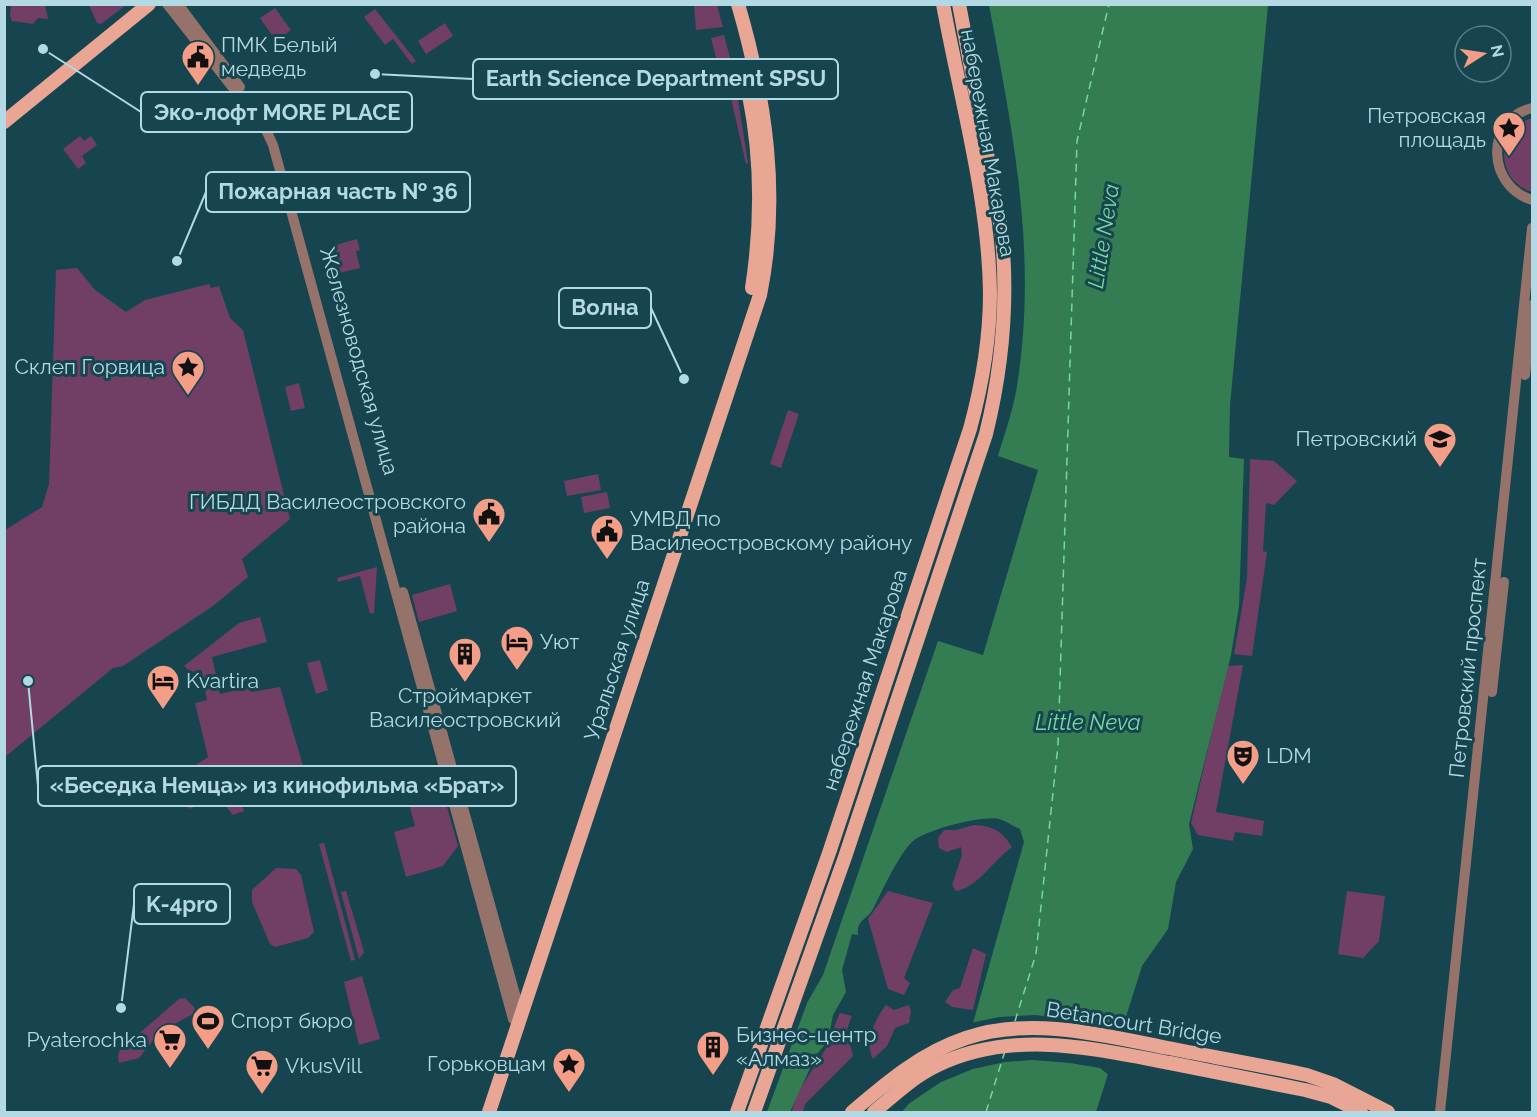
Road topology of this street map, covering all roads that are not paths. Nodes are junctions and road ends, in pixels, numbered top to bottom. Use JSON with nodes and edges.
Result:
{"nodes":[{"id":1,"x":140,"y":4,"type":"edge"},
{"id":2,"x":149,"y":4,"type":"edge"},
{"id":3,"x":167,"y":4,"type":"edge"},
{"id":4,"x":178,"y":4,"type":"edge"},
{"id":5,"x":728,"y":4,"type":"edge"},
{"id":6,"x":738,"y":4,"type":"edge"},
{"id":7,"x":943,"y":4,"type":"edge"},
{"id":8,"x":959,"y":4,"type":"edge"},
{"id":9,"x":1533,"y":108,"type":"edge"},
{"id":10,"x":4,"y":112,"type":"edge"},
{"id":11,"x":4,"y":122,"type":"edge"},
{"id":12,"x":1531,"y":202,"type":"edge"},
{"id":13,"x":1533,"y":228,"type":"edge"},
{"id":14,"x":1533,"y":305,"type":"edge"},
{"id":15,"x":526,"y":980,"type":"junction"},
{"id":16,"x":511,"y":981,"type":"junction"},
{"id":17,"x":518,"y":1005,"type":"junction"},
{"id":18,"x":516,"y":1021,"type":"junction"},
{"id":19,"x":480,"y":1113,"type":"edge"},
{"id":20,"x":489,"y":1113,"type":"edge"},
{"id":21,"x":737,"y":1113,"type":"edge"},
{"id":22,"x":754,"y":1113,"type":"edge"},
{"id":23,"x":852,"y":1113,"type":"edge"},
{"id":24,"x":874,"y":1113,"type":"edge"},
{"id":25,"x":1361,"y":1113,"type":"edge"},
{"id":26,"x":1388,"y":1113,"type":"edge"},
{"id":27,"x":1440,"y":1113,"type":"edge"},
{"id":28,"x":1447,"y":1113,"type":"edge"}],
"edges":[{"from":1,"to":10,"type":"main road"},
{"from":2,"to":11,"type":"main road"},
{"from":3,"to":18,"type":"street","name":"Железноводская улица"},
{"from":4,"to":16,"type":"street","name":"Железноводская улица"},
{"from":5,"to":15,"type":"main road","name":"Уральская улица"},
{"from":6,"to":18,"type":"main road","name":"Уральская улица"},
{"from":7,"to":21,"type":"main road","name":"набережная Макарова"},
{"from":8,"to":22,"type":"main road","name":"набережная Макарова"},
{"from":9,"to":12,"type":"street"},
{"from":13,"to":27,"type":"street","name":"Петровский проспект"},
{"from":14,"to":28,"type":"street","name":"Петровский проспект"},
{"from":15,"to":16,"type":"street"},
{"from":15,"to":17,"type":"main road","name":"Уральская улица"},
{"from":16,"to":17,"type":"street","name":"Железноводская улица"},
{"from":17,"to":18,"type":"main road","name":"Уральская улица"},
{"from":18,"to":19,"type":"main road","name":"Уральская улица"},
{"from":18,"to":20,"type":"main road","name":"Уральская улица"},
{"from":23,"to":26,"type":"main road","name":"Betancourt Bridge"},
{"from":24,"to":25,"type":"main road","name":"Betancourt Bridge"}]}
